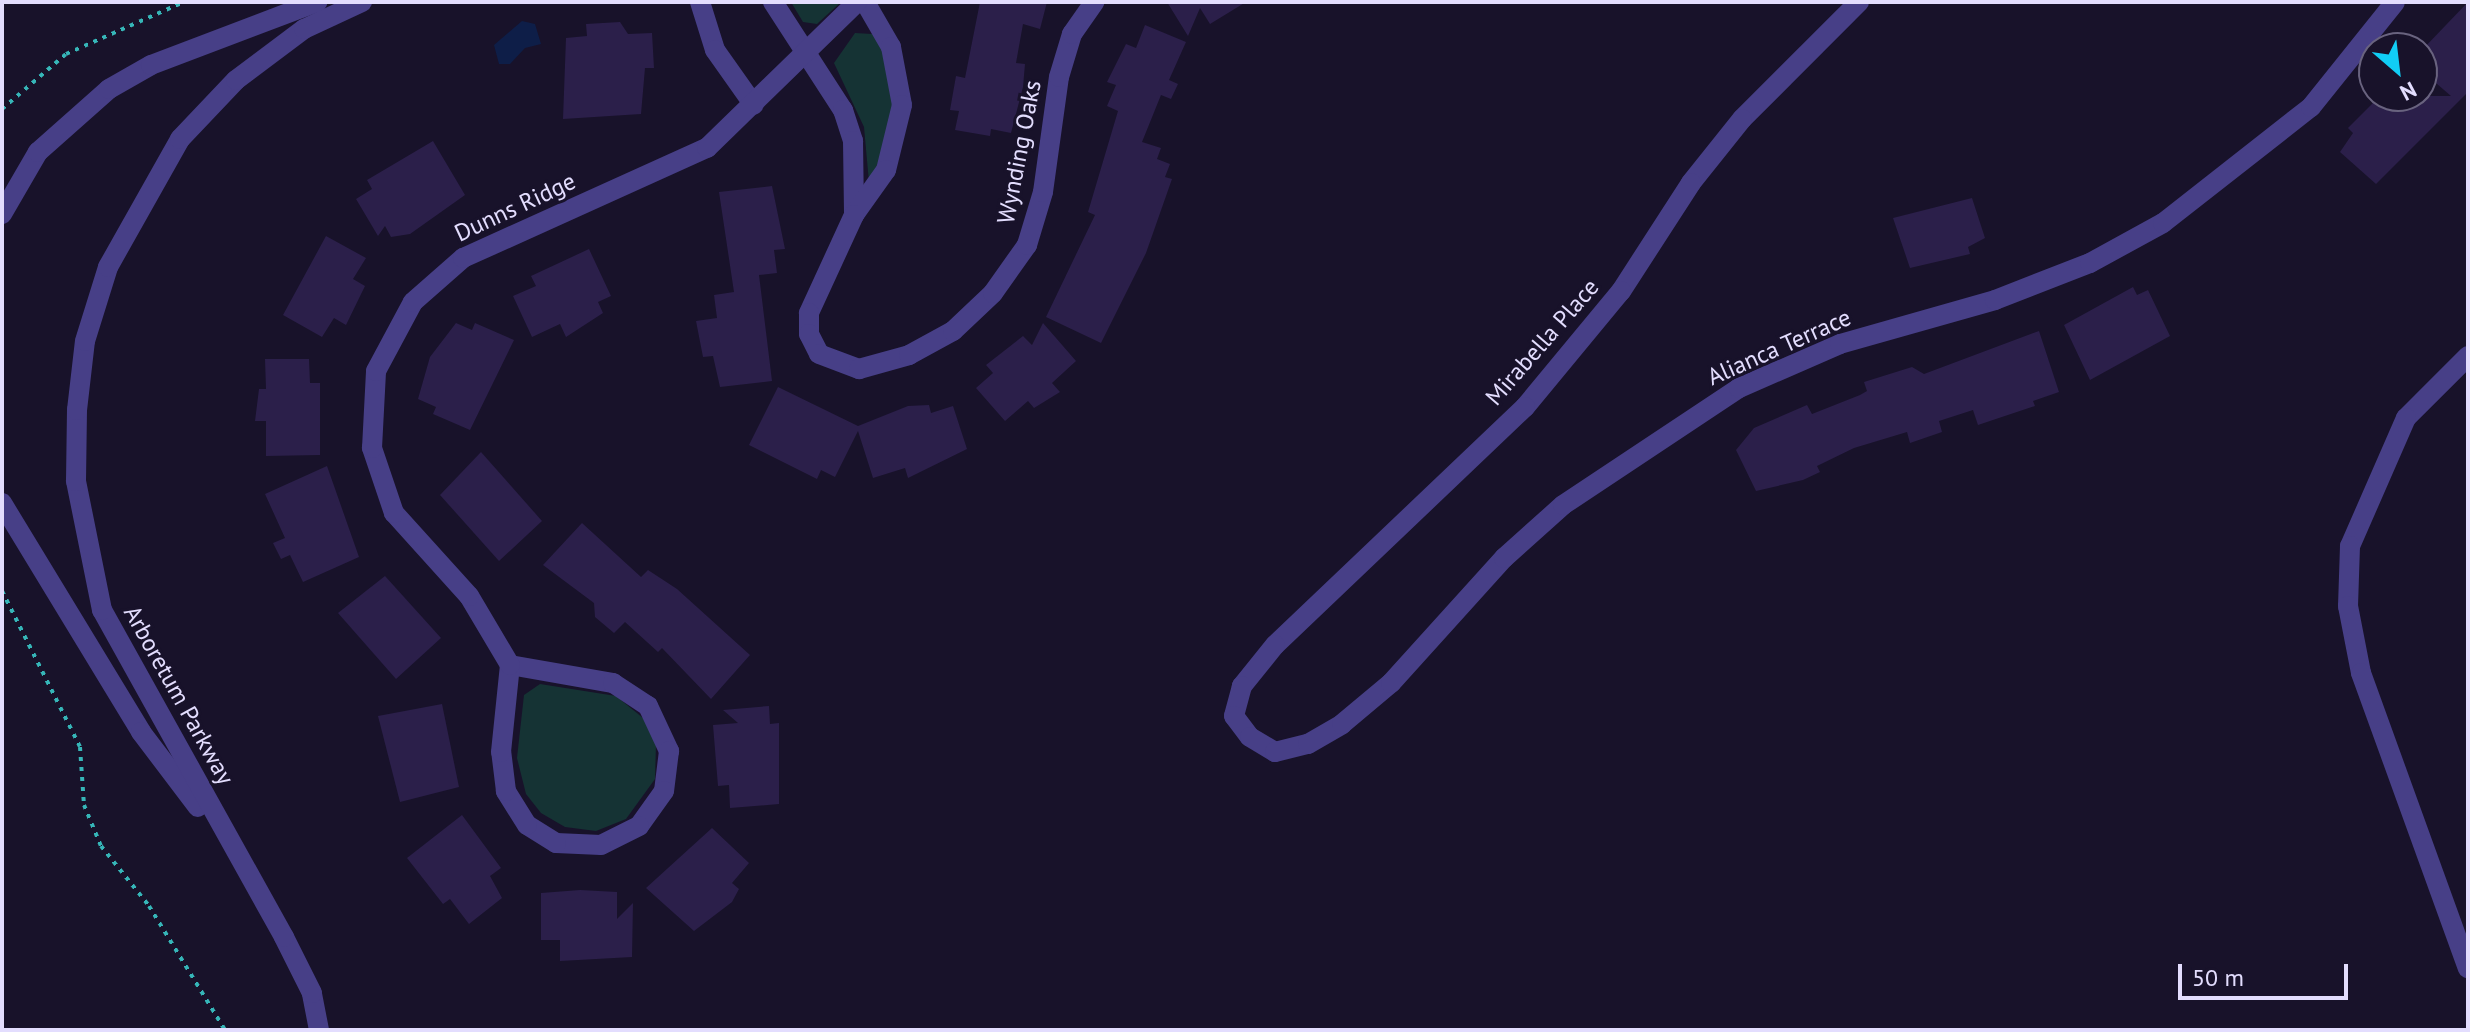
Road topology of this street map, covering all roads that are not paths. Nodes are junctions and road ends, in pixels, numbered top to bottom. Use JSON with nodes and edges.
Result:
{"nodes":[{"id":1,"x":317,"y":2,"type":"edge"},
{"id":2,"x":362,"y":2,"type":"edge"},
{"id":3,"x":700,"y":2,"type":"edge"},
{"id":4,"x":773,"y":2,"type":"edge"},
{"id":5,"x":857,"y":2,"type":"edge"},
{"id":6,"x":865,"y":2,"type":"edge"},
{"id":7,"x":1094,"y":2,"type":"edge"},
{"id":8,"x":1859,"y":2,"type":"edge"},
{"id":9,"x":2395,"y":2,"type":"edge"},
{"id":10,"x":805,"y":51,"type":"junction"},
{"id":11,"x":754,"y":105,"type":"junction"},
{"id":12,"x":2,"y":214,"type":"edge"},
{"id":13,"x":854,"y":215,"type":"junction"},
{"id":14,"x":2468,"y":356,"type":"edge"},
{"id":15,"x":2,"y":503,"type":"edge"},
{"id":16,"x":510,"y":665,"type":"junction"},
{"id":17,"x":1250,"y":737,"type":"joint"},
{"id":18,"x":284,"y":937,"type":"junction"},
{"id":19,"x":2468,"y":968,"type":"edge"},
{"id":20,"x":319,"y":1030,"type":"edge"}],
"edges":[{"from":1,"to":12,"type":"street"},
{"from":2,"to":18,"type":"street","name":"Arboretum Parkway"},
{"from":3,"to":11,"type":"street"},
{"from":4,"to":10,"type":"street","name":"Wynding Oaks"},
{"from":5,"to":10,"type":"street","name":"Dunns Ridge"},
{"from":6,"to":13,"type":"street","name":"Wynding Oaks"},
{"from":7,"to":13,"type":"street","name":"Wynding Oaks"},
{"from":8,"to":17,"type":"street","name":"Mirabella Place"},
{"from":9,"to":17,"type":"street","name":"Alianca Terrace"},
{"from":10,"to":11,"type":"street","name":"Dunns Ridge"},
{"from":10,"to":13,"type":"street","name":"Wynding Oaks"},
{"from":11,"to":16,"type":"street","name":"Dunns Ridge"},
{"from":14,"to":19,"type":"street"},
{"from":15,"to":18,"type":"street","name":"Arboretum Parkway"},
{"from":16,"to":16,"type":"street"},
{"from":18,"to":20,"type":"street","name":"Arboretum Parkway"}]}
